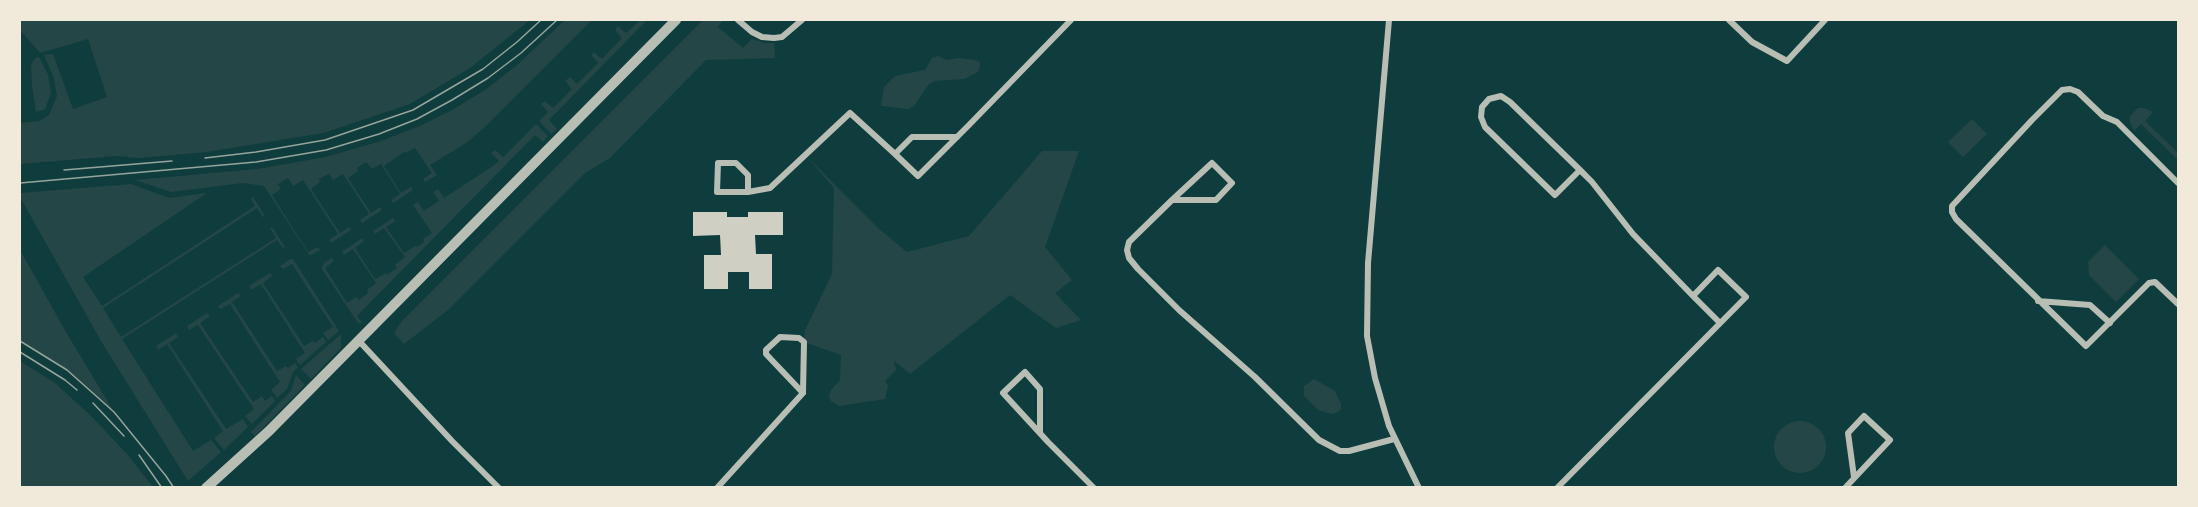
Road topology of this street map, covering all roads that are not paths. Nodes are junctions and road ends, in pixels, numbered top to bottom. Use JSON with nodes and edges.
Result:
{"nodes":[{"id":1,"x":676,"y":20,"type":"edge"},
{"id":2,"x":738,"y":20,"type":"edge"},
{"id":3,"x":802,"y":20,"type":"edge"},
{"id":4,"x":1071,"y":20,"type":"edge"},
{"id":5,"x":1389,"y":20,"type":"edge"},
{"id":6,"x":1729,"y":20,"type":"edge"},
{"id":7,"x":1825,"y":20,"type":"edge"},
{"id":8,"x":957,"y":137,"type":"junction"},
{"id":9,"x":895,"y":154,"type":"junction"},
{"id":10,"x":1580,"y":170,"type":"junction"},
{"id":11,"x":2178,"y":183,"type":"edge"},
{"id":12,"x":748,"y":192,"type":"junction"},
{"id":13,"x":1172,"y":200,"type":"junction"},
{"id":14,"x":1693,"y":296,"type":"junction"},
{"id":15,"x":2038,"y":301,"type":"junction"},
{"id":16,"x":2178,"y":304,"type":"edge"},
{"id":17,"x":1720,"y":323,"type":"junction"},
{"id":18,"x":2110,"y":323,"type":"junction"},
{"id":19,"x":359,"y":341,"type":"junction"},
{"id":20,"x":804,"y":393,"type":"junction"},
{"id":21,"x":1040,"y":432,"type":"junction"},
{"id":22,"x":1394,"y":439,"type":"junction"},
{"id":23,"x":1854,"y":477,"type":"junction"},
{"id":24,"x":206,"y":488,"type":"edge"},
{"id":25,"x":499,"y":488,"type":"edge"},
{"id":26,"x":717,"y":488,"type":"edge"},
{"id":27,"x":1094,"y":488,"type":"edge"},
{"id":28,"x":1419,"y":488,"type":"edge"},
{"id":29,"x":1557,"y":488,"type":"edge"},
{"id":30,"x":1845,"y":488,"type":"edge"}],
"edges":[{"from":1,"to":19,"type":"street"},
{"from":2,"to":3,"type":"street"},
{"from":4,"to":8,"type":"street"},
{"from":5,"to":22,"type":"street"},
{"from":6,"to":7,"type":"street"},
{"from":8,"to":9,"type":"street"},
{"from":8,"to":9,"type":"street"},
{"from":9,"to":12,"type":"street"},
{"from":10,"to":10,"type":"street"},
{"from":10,"to":14,"type":"street"},
{"from":11,"to":15,"type":"street"},
{"from":12,"to":12,"type":"street"},
{"from":13,"to":13,"type":"street"},
{"from":13,"to":22,"type":"street"},
{"from":14,"to":17,"type":"street"},
{"from":14,"to":17,"type":"street"},
{"from":15,"to":18,"type":"street"},
{"from":15,"to":18,"type":"street"},
{"from":16,"to":18,"type":"street"},
{"from":17,"to":29,"type":"street"},
{"from":19,"to":24,"type":"street"},
{"from":19,"to":25,"type":"street"},
{"from":20,"to":20,"type":"street"},
{"from":20,"to":26,"type":"street"},
{"from":21,"to":21,"type":"street"},
{"from":21,"to":27,"type":"street"},
{"from":22,"to":28,"type":"street"},
{"from":23,"to":23,"type":"street"},
{"from":23,"to":30,"type":"street"}]}
